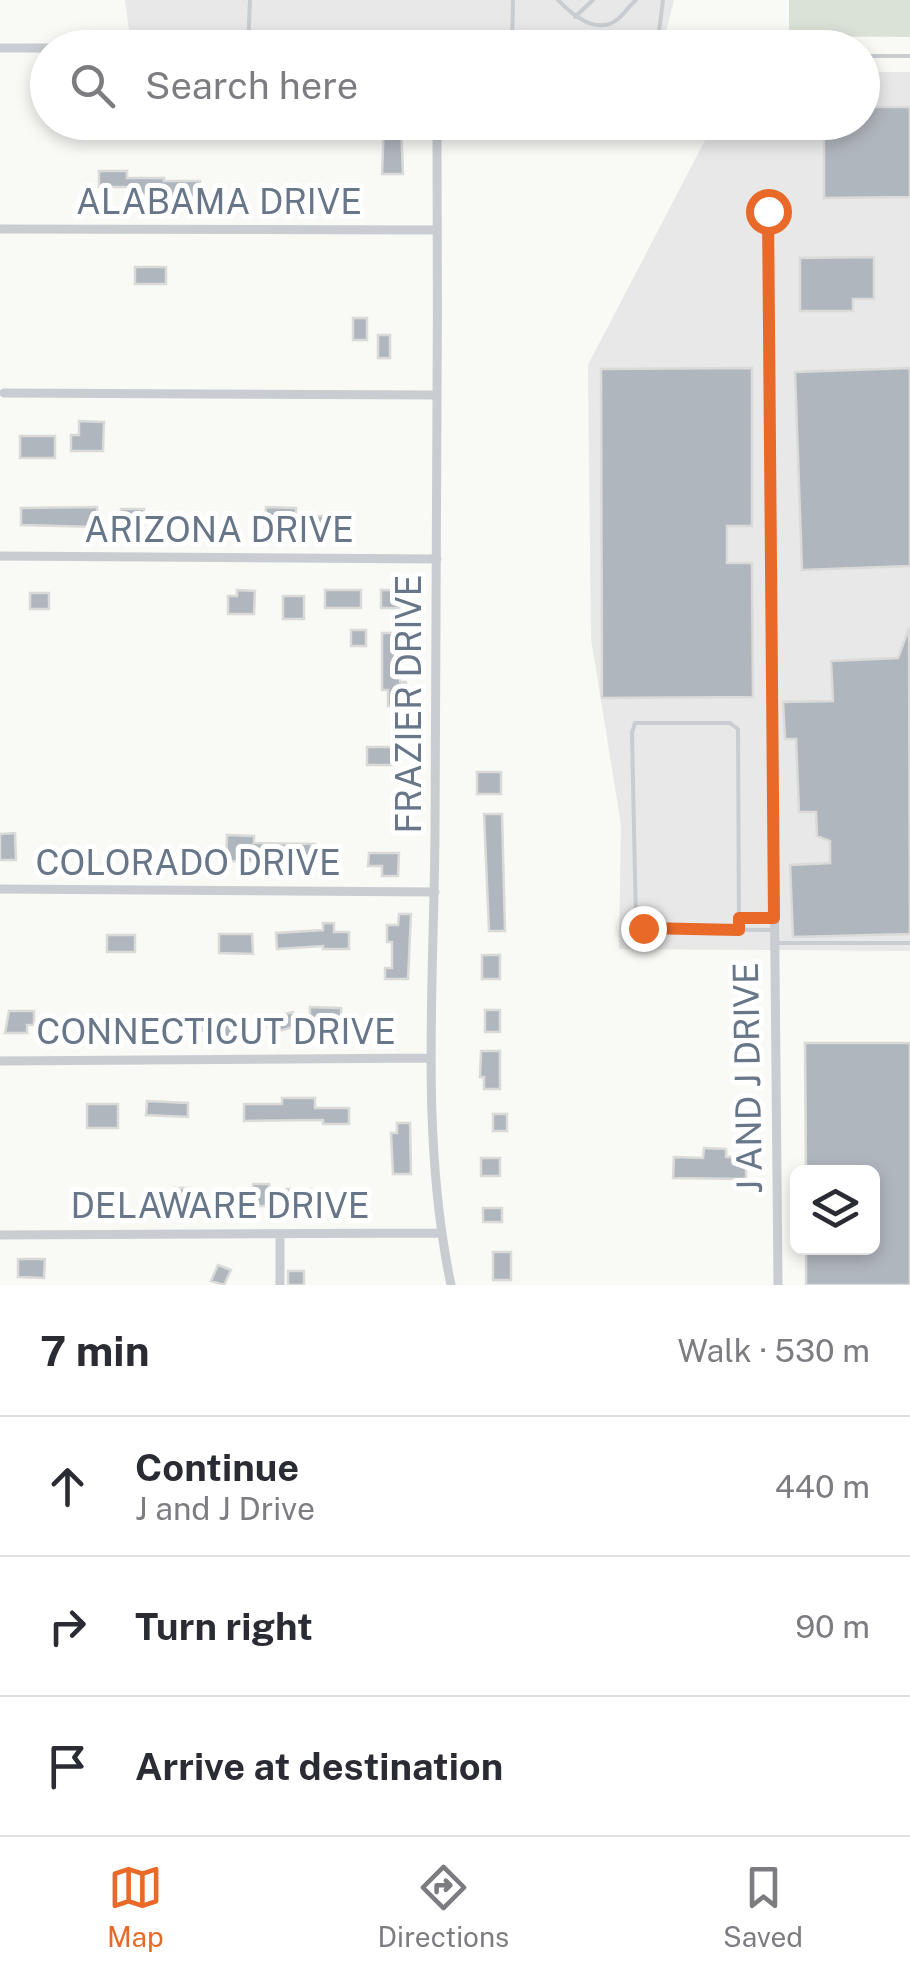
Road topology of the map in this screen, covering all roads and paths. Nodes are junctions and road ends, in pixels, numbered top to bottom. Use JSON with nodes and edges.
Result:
{"nodes":[{"id":1,"x":250,"y":0,"type":"edge"},
{"id":2,"x":513,"y":0,"type":"edge"},
{"id":3,"x":558,"y":0,"type":"edge"},
{"id":4,"x":592,"y":0,"type":"edge"},
{"id":5,"x":636,"y":0,"type":"edge"},
{"id":6,"x":662,"y":0,"type":"edge"},
{"id":7,"x":575,"y":18,"type":"junction"},
{"id":8,"x":249,"y":30,"type":"edge"},
{"id":9,"x":512,"y":30,"type":"edge"},
{"id":10,"x":659,"y":30,"type":"edge"},
{"id":11,"x":0,"y":48,"type":"edge"},
{"id":12,"x":30,"y":48,"type":"edge"},
{"id":13,"x":880,"y":56,"type":"edge"},
{"id":14,"x":910,"y":56,"type":"edge"},
{"id":15,"x":437,"y":140,"type":"edge"},
{"id":16,"x":768,"y":211,"type":"dead end"},
{"id":17,"x":0,"y":229,"type":"edge"},
{"id":18,"x":437,"y":230,"type":"junction"},
{"id":19,"x":4,"y":393,"type":"dead end"},
{"id":20,"x":435,"y":395,"type":"junction"},
{"id":21,"x":0,"y":556,"type":"edge"},
{"id":22,"x":438,"y":559,"type":"junction"},
{"id":23,"x":0,"y":890,"type":"edge"},
{"id":24,"x":435,"y":892,"type":"junction"},
{"id":25,"x":739,"y":918,"type":"junction"},
{"id":26,"x":774,"y":918,"type":"junction"},
{"id":27,"x":739,"y":930,"type":"junction"},
{"id":28,"x":774,"y":930,"type":"junction"},
{"id":29,"x":774,"y":943,"type":"junction"},
{"id":30,"x":910,"y":943,"type":"edge"},
{"id":31,"x":432,"y":1058,"type":"junction"},
{"id":32,"x":0,"y":1061,"type":"edge"},
{"id":33,"x":440,"y":1233,"type":"junction"},
{"id":34,"x":280,"y":1234,"type":"junction"},
{"id":35,"x":0,"y":1235,"type":"edge"},
{"id":36,"x":280,"y":1285,"type":"edge"},
{"id":37,"x":451,"y":1285,"type":"edge"},
{"id":38,"x":778,"y":1285,"type":"edge"}],
"edges":[{"from":1,"to":8,"type":"lane"},
{"from":2,"to":9,"type":"lane"},
{"from":3,"to":7,"type":"lane"},
{"from":4,"to":7,"type":"lane"},
{"from":5,"to":7,"type":"lane"},
{"from":6,"to":10,"type":"lane"},
{"from":11,"to":12,"type":"street"},
{"from":13,"to":14,"type":"lane"},
{"from":15,"to":18,"type":"street","name":"FRAZIER DRIVE"},
{"from":16,"to":26,"type":"street","name":"J AND J DRIVE"},
{"from":17,"to":18,"type":"street","name":"ALABAMA DRIVE"},
{"from":18,"to":20,"type":"street","name":"FRAZIER DRIVE"},
{"from":19,"to":20,"type":"street"},
{"from":20,"to":22,"type":"street","name":"FRAZIER DRIVE"},
{"from":21,"to":22,"type":"street","name":"ARIZONA DRIVE"},
{"from":22,"to":24,"type":"street","name":"FRAZIER DRIVE"},
{"from":23,"to":24,"type":"street","name":"COLORADO DRIVE"},
{"from":24,"to":31,"type":"street","name":"FRAZIER DRIVE"},
{"from":25,"to":26,"type":"lane"},
{"from":25,"to":27,"type":"lane"},
{"from":25,"to":27,"type":"lane"},
{"from":26,"to":28,"type":"street","name":"J AND J DRIVE"},
{"from":27,"to":28,"type":"lane"},
{"from":28,"to":29,"type":"street","name":"J AND J DRIVE"},
{"from":29,"to":30,"type":"lane"},
{"from":29,"to":38,"type":"street","name":"J AND J DRIVE"},
{"from":31,"to":32,"type":"street","name":"CONNECTICUT DRIVE"},
{"from":31,"to":33,"type":"street","name":"FRAZIER DRIVE"},
{"from":33,"to":34,"type":"street","name":"DELAWARE DRIVE"},
{"from":33,"to":37,"type":"street","name":"FRAZIER DRIVE"},
{"from":34,"to":35,"type":"street","name":"DELAWARE DRIVE"},
{"from":34,"to":36,"type":"street"}]}
